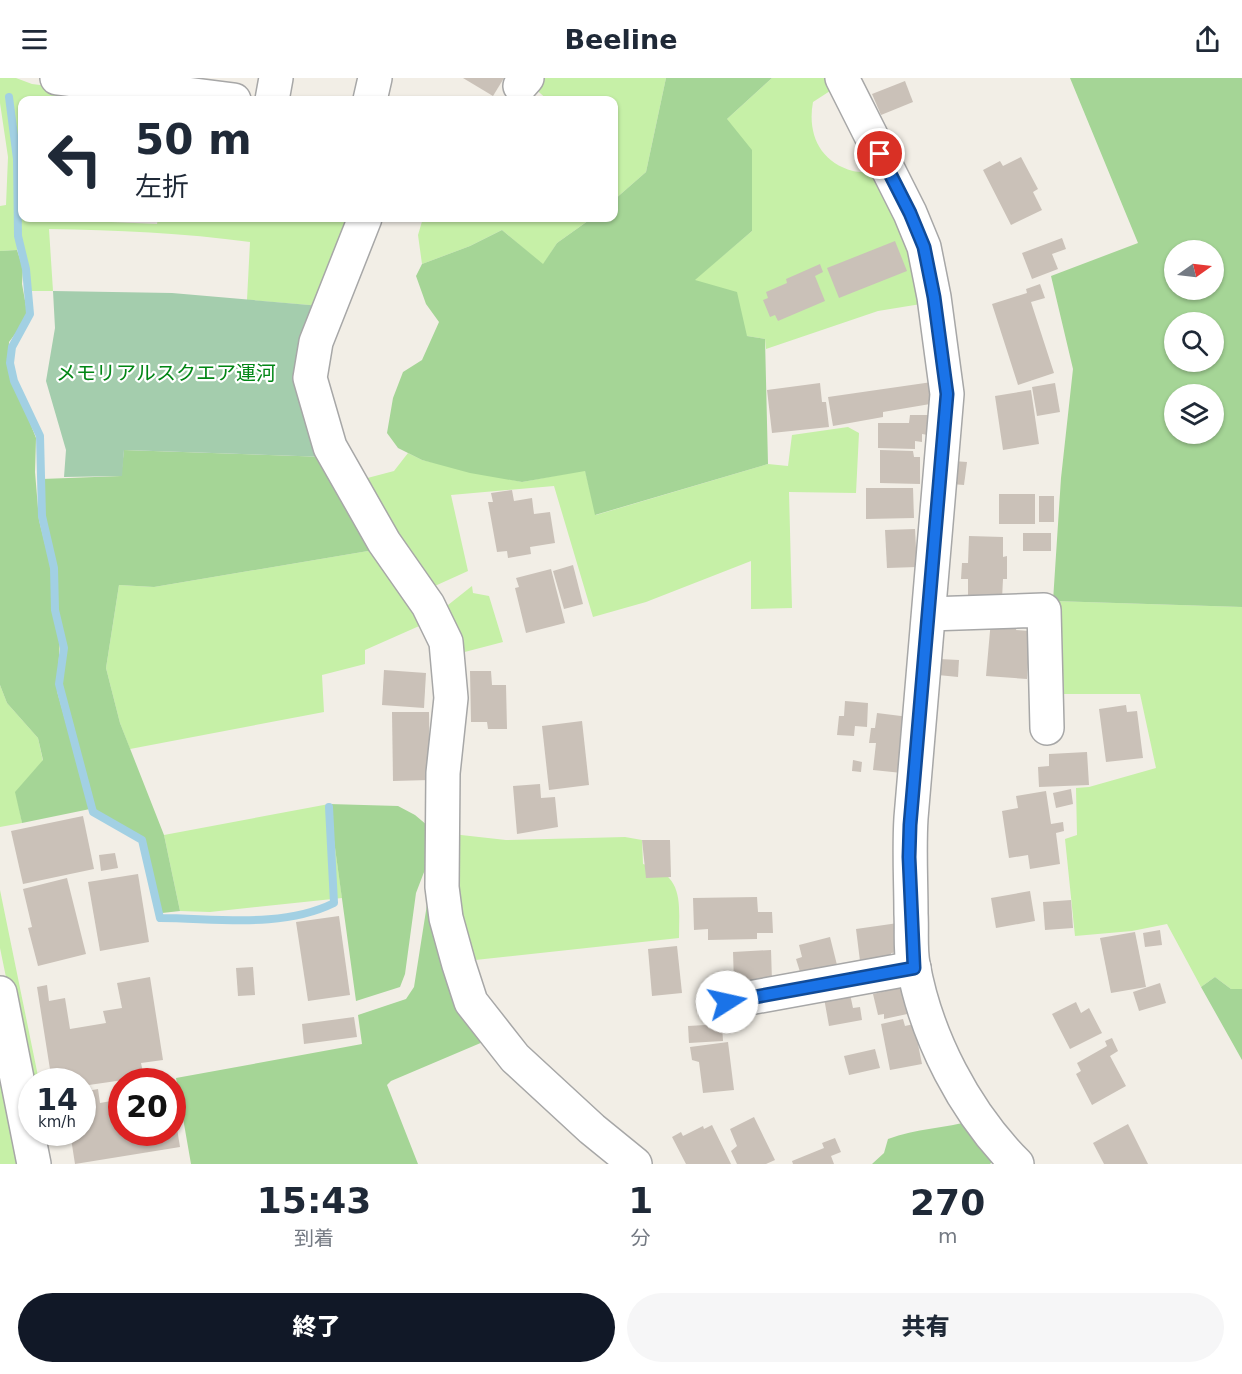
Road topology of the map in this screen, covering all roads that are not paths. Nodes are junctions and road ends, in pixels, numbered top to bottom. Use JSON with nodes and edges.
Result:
{"nodes":[{"id":1,"x":276,"y":78,"type":"edge"},
{"id":2,"x":375,"y":78,"type":"edge"},
{"id":3,"x":842,"y":78,"type":"edge"},
{"id":4,"x":77,"y":79,"type":"edge"},
{"id":5,"x":204,"y":96,"type":"edge"},
{"id":6,"x":273,"y":96,"type":"edge"},
{"id":7,"x":371,"y":96,"type":"edge"},
{"id":8,"x":363,"y":222,"type":"edge"},
{"id":9,"x":929,"y":614,"type":"junction"},
{"id":10,"x":1047,"y":728,"type":"dead end"},
{"id":11,"x":914,"y":968,"type":"junction"},
{"id":12,"x":0,"y":993,"type":"edge"},
{"id":13,"x":727,"y":1002,"type":"dead end"},
{"id":14,"x":34,"y":1164,"type":"edge"},
{"id":15,"x":635,"y":1164,"type":"edge"},
{"id":16,"x":1017,"y":1164,"type":"edge"}],
"edges":[{"from":1,"to":6,"type":"street"},
{"from":2,"to":7,"type":"street"},
{"from":3,"to":9,"type":"street"},
{"from":4,"to":5,"type":"street"},
{"from":8,"to":15,"type":"street"},
{"from":9,"to":10,"type":"street"},
{"from":9,"to":11,"type":"street"},
{"from":11,"to":13,"type":"street"},
{"from":11,"to":16,"type":"street"},
{"from":12,"to":14,"type":"street"}]}
